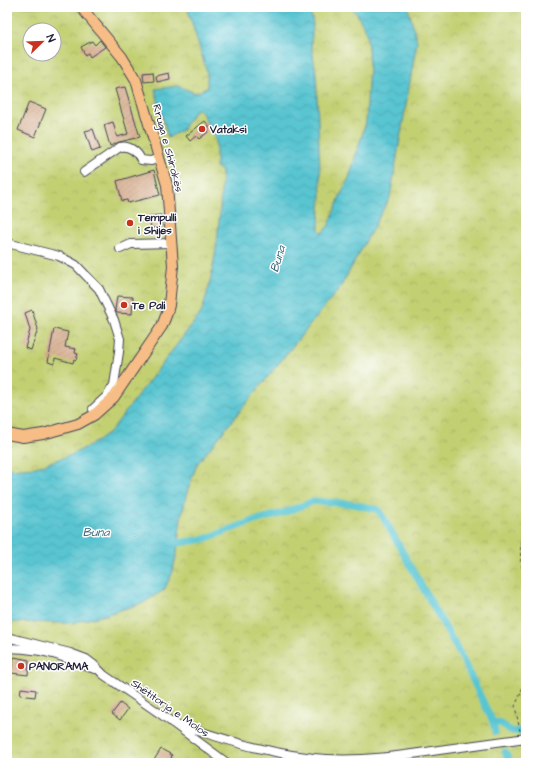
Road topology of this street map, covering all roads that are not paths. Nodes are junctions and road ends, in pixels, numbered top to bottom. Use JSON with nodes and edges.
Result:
{"nodes":[{"id":1,"x":81,"y":7,"type":"edge"},
{"id":2,"x":159,"y":158,"type":"junction"},
{"id":3,"x":84,"y":172,"type":"dead end"},
{"id":4,"x":7,"y":243,"type":"edge"},
{"id":5,"x":171,"y":243,"type":"junction"},
{"id":6,"x":120,"y":249,"type":"dead end"},
{"id":7,"x":88,"y":419,"type":"junction"},
{"id":8,"x":7,"y":434,"type":"edge"},
{"id":9,"x":7,"y":637,"type":"edge"},
{"id":10,"x":7,"y":648,"type":"edge"},
{"id":11,"x":100,"y":670,"type":"junction"},
{"id":12,"x":173,"y":723,"type":"junction"},
{"id":13,"x":524,"y":739,"type":"edge"},
{"id":14,"x":227,"y":763,"type":"edge"}],
"edges":[{"from":1,"to":2,"type":"main road","name":"Rruga e Shirokës"},
{"from":2,"to":3,"type":"street"},
{"from":2,"to":5,"type":"main road","name":"Rruga e Shirokës"},
{"from":4,"to":7,"type":"street"},
{"from":5,"to":6,"type":"street"},
{"from":5,"to":7,"type":"main road","name":"Rruga e Shirokës"},
{"from":7,"to":8,"type":"main road","name":"Rruga e Shirokës"},
{"from":9,"to":11,"type":"street","name":"Shëtitorja e Molos"},
{"from":10,"to":11,"type":"street","name":"Shëtitorja e Molos"},
{"from":11,"to":12,"type":"street","name":"Shëtitorja e Molos"},
{"from":12,"to":13,"type":"street"},
{"from":12,"to":14,"type":"street","name":"Shëtitorja e Molos"}]}
